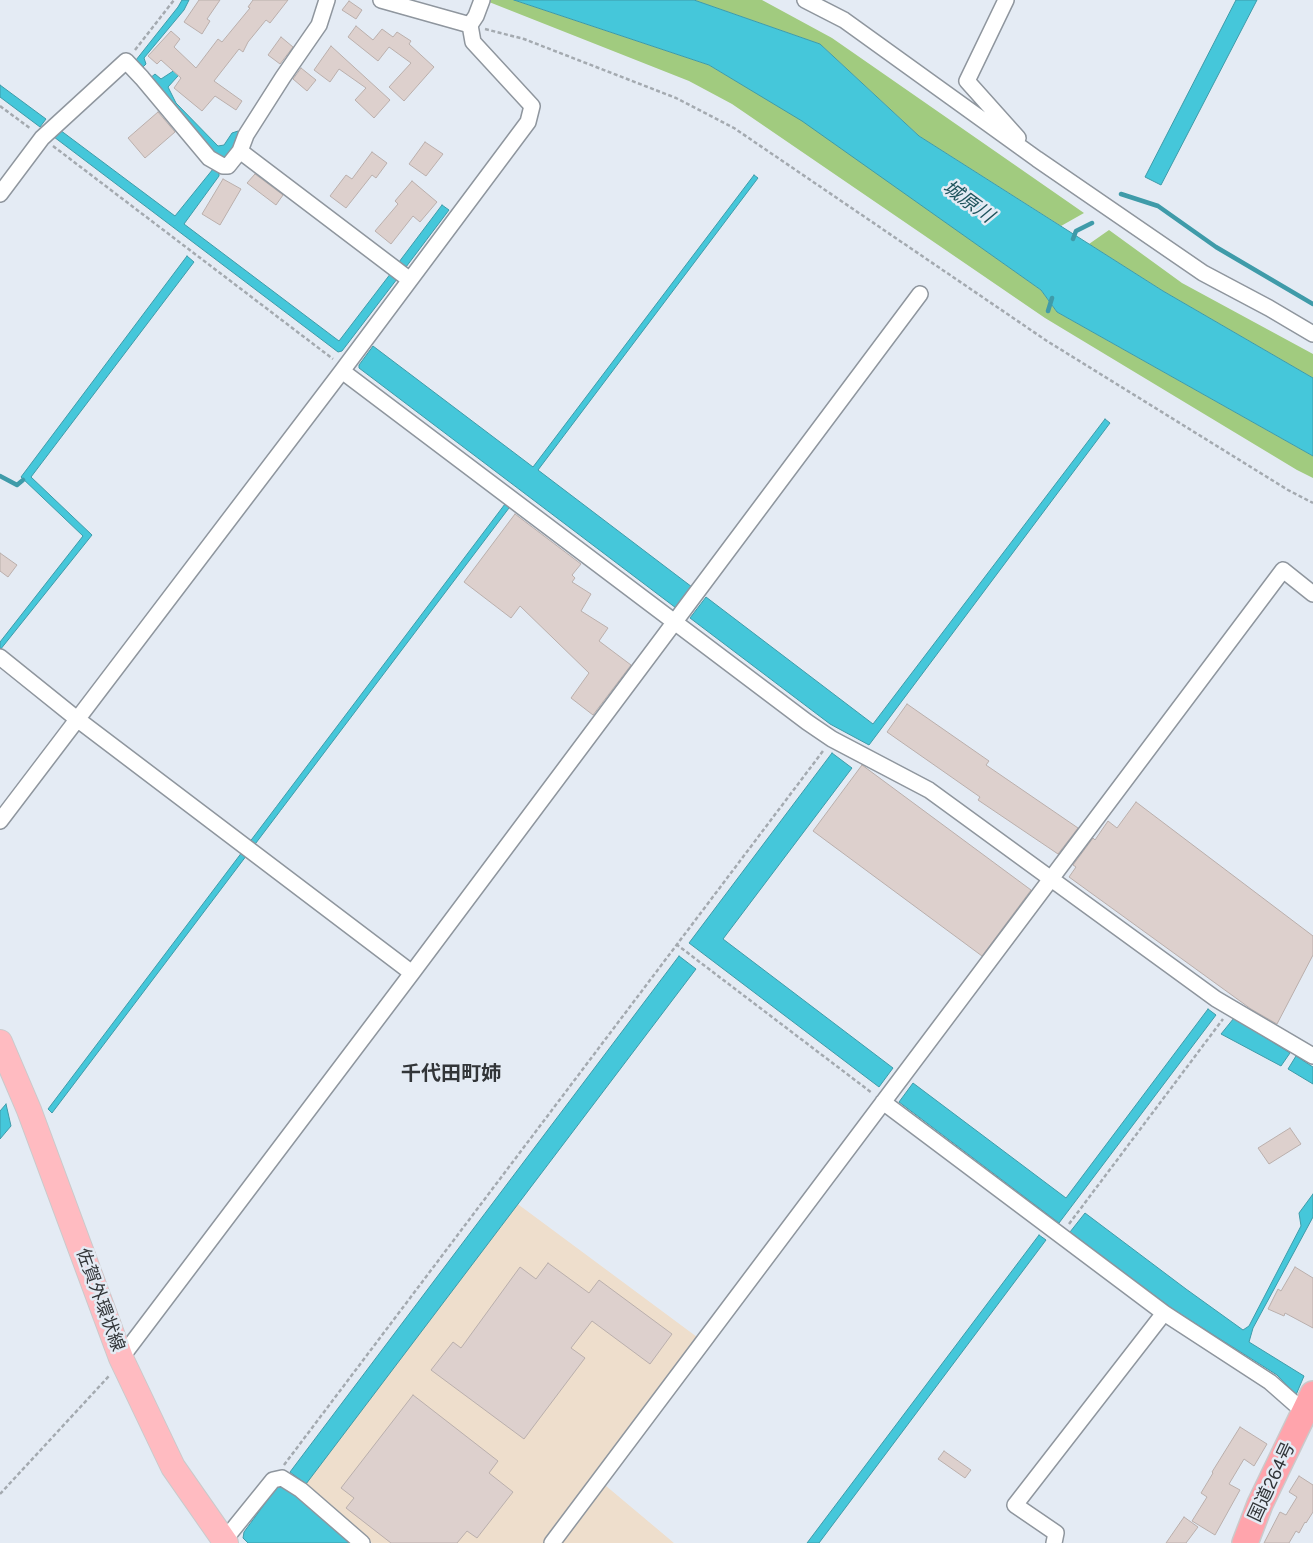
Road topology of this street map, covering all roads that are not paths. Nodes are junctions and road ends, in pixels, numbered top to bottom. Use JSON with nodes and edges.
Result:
{"nodes":[{"id":1,"x":327,"y":0,"type":"edge"},
{"id":2,"x":381,"y":0,"type":"edge"},
{"id":3,"x":482,"y":0,"type":"edge"},
{"id":4,"x":805,"y":0,"type":"edge"},
{"id":5,"x":1006,"y":0,"type":"edge"},
{"id":6,"x":473,"y":20,"type":"junction"},
{"id":7,"x":240,"y":151,"type":"junction"},
{"id":8,"x":1037,"y":159,"type":"junction"},
{"id":9,"x":0,"y":194,"type":"edge"},
{"id":10,"x":410,"y":280,"type":"junction"},
{"id":11,"x":920,"y":294,"type":"dead end"},
{"id":12,"x":1313,"y":334,"type":"edge"},
{"id":13,"x":342,"y":371,"type":"junction"},
{"id":14,"x":1313,"y":594,"type":"edge"},
{"id":15,"x":676,"y":622,"type":"junction"},
{"id":16,"x":0,"y":658,"type":"edge"},
{"id":17,"x":77,"y":719,"type":"junction"},
{"id":18,"x":0,"y":821,"type":"edge"},
{"id":19,"x":1051,"y":878,"type":"junction"},
{"id":20,"x":412,"y":973,"type":"junction"},
{"id":21,"x":0,"y":1042,"type":"edge"},
{"id":22,"x":1313,"y":1056,"type":"edge"},
{"id":23,"x":884,"y":1102,"type":"junction"},
{"id":24,"x":1164,"y":1313,"type":"junction"},
{"id":25,"x":122,"y":1358,"type":"junction"},
{"id":26,"x":1309,"y":1402,"type":"edge"},
{"id":27,"x":224,"y":1542,"type":"edge"},
{"id":28,"x":362,"y":1543,"type":"edge"},
{"id":29,"x":552,"y":1543,"type":"edge"},
{"id":30,"x":1054,"y":1543,"type":"edge"},
{"id":31,"x":1245,"y":1543,"type":"edge"}],
"edges":[{"from":1,"to":7,"type":"street"},
{"from":2,"to":6,"type":"street"},
{"from":3,"to":6,"type":"street"},
{"from":4,"to":8,"type":"street"},
{"from":5,"to":8,"type":"street"},
{"from":6,"to":10,"type":"street"},
{"from":7,"to":9,"type":"street"},
{"from":7,"to":10,"type":"street"},
{"from":8,"to":12,"type":"street"},
{"from":10,"to":13,"type":"street"},
{"from":11,"to":15,"type":"street"},
{"from":13,"to":15,"type":"street"},
{"from":13,"to":17,"type":"street"},
{"from":14,"to":19,"type":"street"},
{"from":15,"to":19,"type":"street"},
{"from":15,"to":20,"type":"street"},
{"from":16,"to":17,"type":"street"},
{"from":17,"to":18,"type":"street"},
{"from":17,"to":20,"type":"street"},
{"from":19,"to":22,"type":"street"},
{"from":19,"to":23,"type":"street"},
{"from":20,"to":25,"type":"street"},
{"from":21,"to":25,"type":"main road","name":"佐賀外環状線"},
{"from":23,"to":24,"type":"street"},
{"from":23,"to":29,"type":"street"},
{"from":24,"to":26,"type":"street"},
{"from":24,"to":30,"type":"street"},
{"from":25,"to":27,"type":"main road","name":"佐賀外環状線"},
{"from":26,"to":31,"type":"highway","name":"国道264号"},
{"from":27,"to":28,"type":"street"}]}
